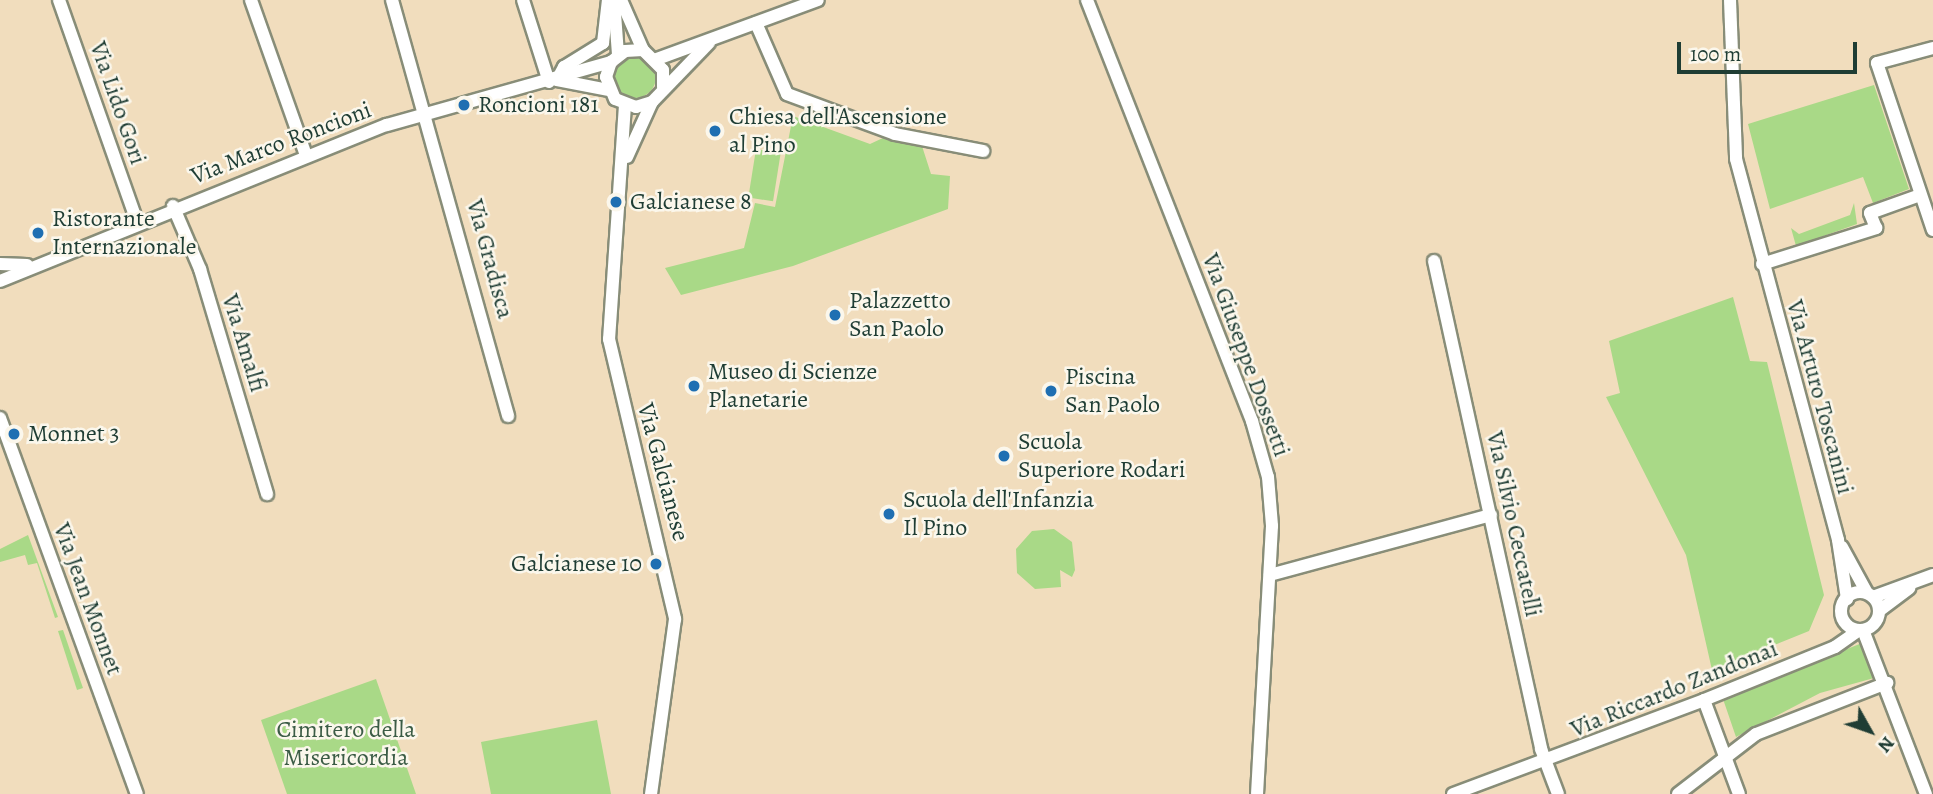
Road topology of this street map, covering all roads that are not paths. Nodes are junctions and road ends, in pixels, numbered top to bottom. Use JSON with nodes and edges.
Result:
{"nodes":[{"id":1,"x":59,"y":0,"type":"edge"},
{"id":2,"x":251,"y":0,"type":"edge"},
{"id":3,"x":392,"y":0,"type":"edge"},
{"id":4,"x":523,"y":0,"type":"edge"},
{"id":5,"x":608,"y":0,"type":"edge"},
{"id":6,"x":614,"y":0,"type":"edge"},
{"id":7,"x":621,"y":0,"type":"edge"},
{"id":8,"x":818,"y":0,"type":"edge"},
{"id":9,"x":1087,"y":0,"type":"edge"},
{"id":10,"x":1730,"y":0,"type":"edge"},
{"id":11,"x":756,"y":23,"type":"junction"},
{"id":12,"x":710,"y":42,"type":"junction"},
{"id":13,"x":1933,"y":48,"type":"edge"},
{"id":14,"x":643,"y":50,"type":"junction"},
{"id":15,"x":614,"y":59,"type":"junction"},
{"id":16,"x":657,"y":59,"type":"junction"},
{"id":17,"x":553,"y":81,"type":"junction"},
{"id":18,"x":663,"y":86,"type":"junction"},
{"id":19,"x":609,"y":90,"type":"junction"},
{"id":20,"x":652,"y":102,"type":"junction"},
{"id":21,"x":625,"y":106,"type":"junction"},
{"id":22,"x":428,"y":114,"type":"junction"},
{"id":23,"x":983,"y":151,"type":"dead end"},
{"id":24,"x":306,"y":155,"type":"junction"},
{"id":25,"x":625,"y":160,"type":"junction"},
{"id":26,"x":1920,"y":195,"type":"junction"},
{"id":27,"x":173,"y":206,"type":"junction"},
{"id":28,"x":137,"y":221,"type":"junction"},
{"id":29,"x":1933,"y":230,"type":"edge"},
{"id":30,"x":1434,"y":261,"type":"dead end"},
{"id":31,"x":0,"y":264,"type":"edge"},
{"id":32,"x":1762,"y":264,"type":"junction"},
{"id":33,"x":28,"y":265,"type":"junction"},
{"id":34,"x":0,"y":281,"type":"edge"},
{"id":35,"x":508,"y":416,"type":"dead end"},
{"id":36,"x":0,"y":418,"type":"edge"},
{"id":37,"x":267,"y":494,"type":"dead end"},
{"id":38,"x":1491,"y":515,"type":"junction"},
{"id":39,"x":1838,"y":540,"type":"junction"},
{"id":40,"x":1270,"y":575,"type":"junction"},
{"id":41,"x":1933,"y":575,"type":"edge"},
{"id":42,"x":1910,"y":588,"type":"junction"},
{"id":43,"x":1870,"y":595,"type":"junction"},
{"id":44,"x":1847,"y":599,"type":"junction"},
{"id":45,"x":1879,"y":611,"type":"junction"},
{"id":46,"x":1845,"y":621,"type":"junction"},
{"id":47,"x":1861,"y":630,"type":"junction"},
{"id":48,"x":1818,"y":653,"type":"junction"},
{"id":49,"x":1886,"y":682,"type":"junction"},
{"id":50,"x":1704,"y":700,"type":"junction"},
{"id":51,"x":1722,"y":757,"type":"junction"},
{"id":52,"x":1545,"y":763,"type":"junction"},
{"id":53,"x":1253,"y":791,"type":"edge"},
{"id":54,"x":137,"y":794,"type":"edge"},
{"id":55,"x":652,"y":794,"type":"edge"},
{"id":56,"x":1453,"y":794,"type":"edge"},
{"id":57,"x":1558,"y":794,"type":"edge"},
{"id":58,"x":1678,"y":794,"type":"edge"},
{"id":59,"x":1739,"y":794,"type":"edge"},
{"id":60,"x":1926,"y":794,"type":"edge"}],
"edges":[{"from":1,"to":28,"type":"street","name":"Via Lido Gori"},
{"from":2,"to":24,"type":"street"},
{"from":3,"to":22,"type":"street","name":"Via Gradisca"},
{"from":4,"to":17,"type":"street"},
{"from":5,"to":17,"type":"street"},
{"from":6,"to":15,"type":"street"},
{"from":7,"to":14,"type":"street"},
{"from":8,"to":11,"type":"street","name":"Via Galcianese"},
{"from":9,"to":40,"type":"street","name":"Via Giuseppe Dossetti"},
{"from":10,"to":32,"type":"street","name":"Via Arturo Toscanini"},
{"from":11,"to":12,"type":"street","name":"Via Galcianese"},
{"from":11,"to":23,"type":"street"},
{"from":12,"to":16,"type":"street","name":"Via Galcianese"},
{"from":12,"to":18,"type":"street","name":"Via Galcianese"},
{"from":13,"to":26,"type":"street"},
{"from":14,"to":15,"type":"street"},
{"from":14,"to":16,"type":"street"},
{"from":15,"to":17,"type":"street","name":"Via Marco Roncioni"},
{"from":15,"to":19,"type":"street"},
{"from":16,"to":18,"type":"street"},
{"from":17,"to":19,"type":"street","name":"Via Marco Roncioni"},
{"from":17,"to":22,"type":"street","name":"Via Marco Roncioni"},
{"from":18,"to":20,"type":"street","name":"Via Galcianese"},
{"from":19,"to":21,"type":"street"},
{"from":20,"to":21,"type":"street"},
{"from":20,"to":25,"type":"street","name":"Via Galcianese"},
{"from":21,"to":25,"type":"street","name":"Via Galcianese"},
{"from":22,"to":24,"type":"street","name":"Via Marco Roncioni"},
{"from":22,"to":35,"type":"street","name":"Via Gradisca"},
{"from":24,"to":27,"type":"street","name":"Via Marco Roncioni"},
{"from":25,"to":55,"type":"street","name":"Via Galcianese"},
{"from":26,"to":29,"type":"street"},
{"from":26,"to":32,"type":"street"},
{"from":27,"to":28,"type":"street","name":"Via Marco Roncioni"},
{"from":27,"to":37,"type":"street","name":"Via Amalfi"},
{"from":28,"to":33,"type":"street","name":"Via Marco Roncioni"},
{"from":30,"to":38,"type":"street","name":"Via Silvio Ceccatelli"},
{"from":31,"to":33,"type":"street","name":"Via Marco Roncioni"},
{"from":32,"to":39,"type":"street","name":"Via Arturo Toscanini"},
{"from":33,"to":34,"type":"street","name":"Via Marco Roncioni"},
{"from":36,"to":54,"type":"street","name":"Via Jean Monnet"},
{"from":38,"to":40,"type":"street"},
{"from":38,"to":52,"type":"street","name":"Via Silvio Ceccatelli"},
{"from":39,"to":43,"type":"street","name":"Via Arturo Toscanini"},
{"from":39,"to":44,"type":"street","name":"Via Arturo Toscanini"},
{"from":40,"to":53,"type":"street","name":"Via Giuseppe Dossetti"},
{"from":41,"to":42,"type":"street"},
{"from":42,"to":43,"type":"street"},
{"from":42,"to":45,"type":"street"},
{"from":43,"to":44,"type":"street"},
{"from":43,"to":45,"type":"street","name":"Via Arturo Toscanini"},
{"from":44,"to":46,"type":"street","name":"Via Arturo Toscanini"},
{"from":45,"to":47,"type":"street"},
{"from":46,"to":47,"type":"street"},
{"from":46,"to":48,"type":"street","name":"Via Riccardo Zandonai"},
{"from":47,"to":48,"type":"street","name":"Via Riccardo Zandonai"},
{"from":47,"to":49,"type":"street"},
{"from":48,"to":50,"type":"street","name":"Via Riccardo Zandonai"},
{"from":49,"to":51,"type":"street"},
{"from":49,"to":60,"type":"street"},
{"from":50,"to":51,"type":"street"},
{"from":50,"to":52,"type":"street","name":"Via Riccardo Zandonai"},
{"from":51,"to":58,"type":"street"},
{"from":51,"to":59,"type":"street"},
{"from":52,"to":56,"type":"street","name":"Via Riccardo Zandonai"},
{"from":52,"to":57,"type":"street","name":"Via Silvio Ceccatelli"}]}
